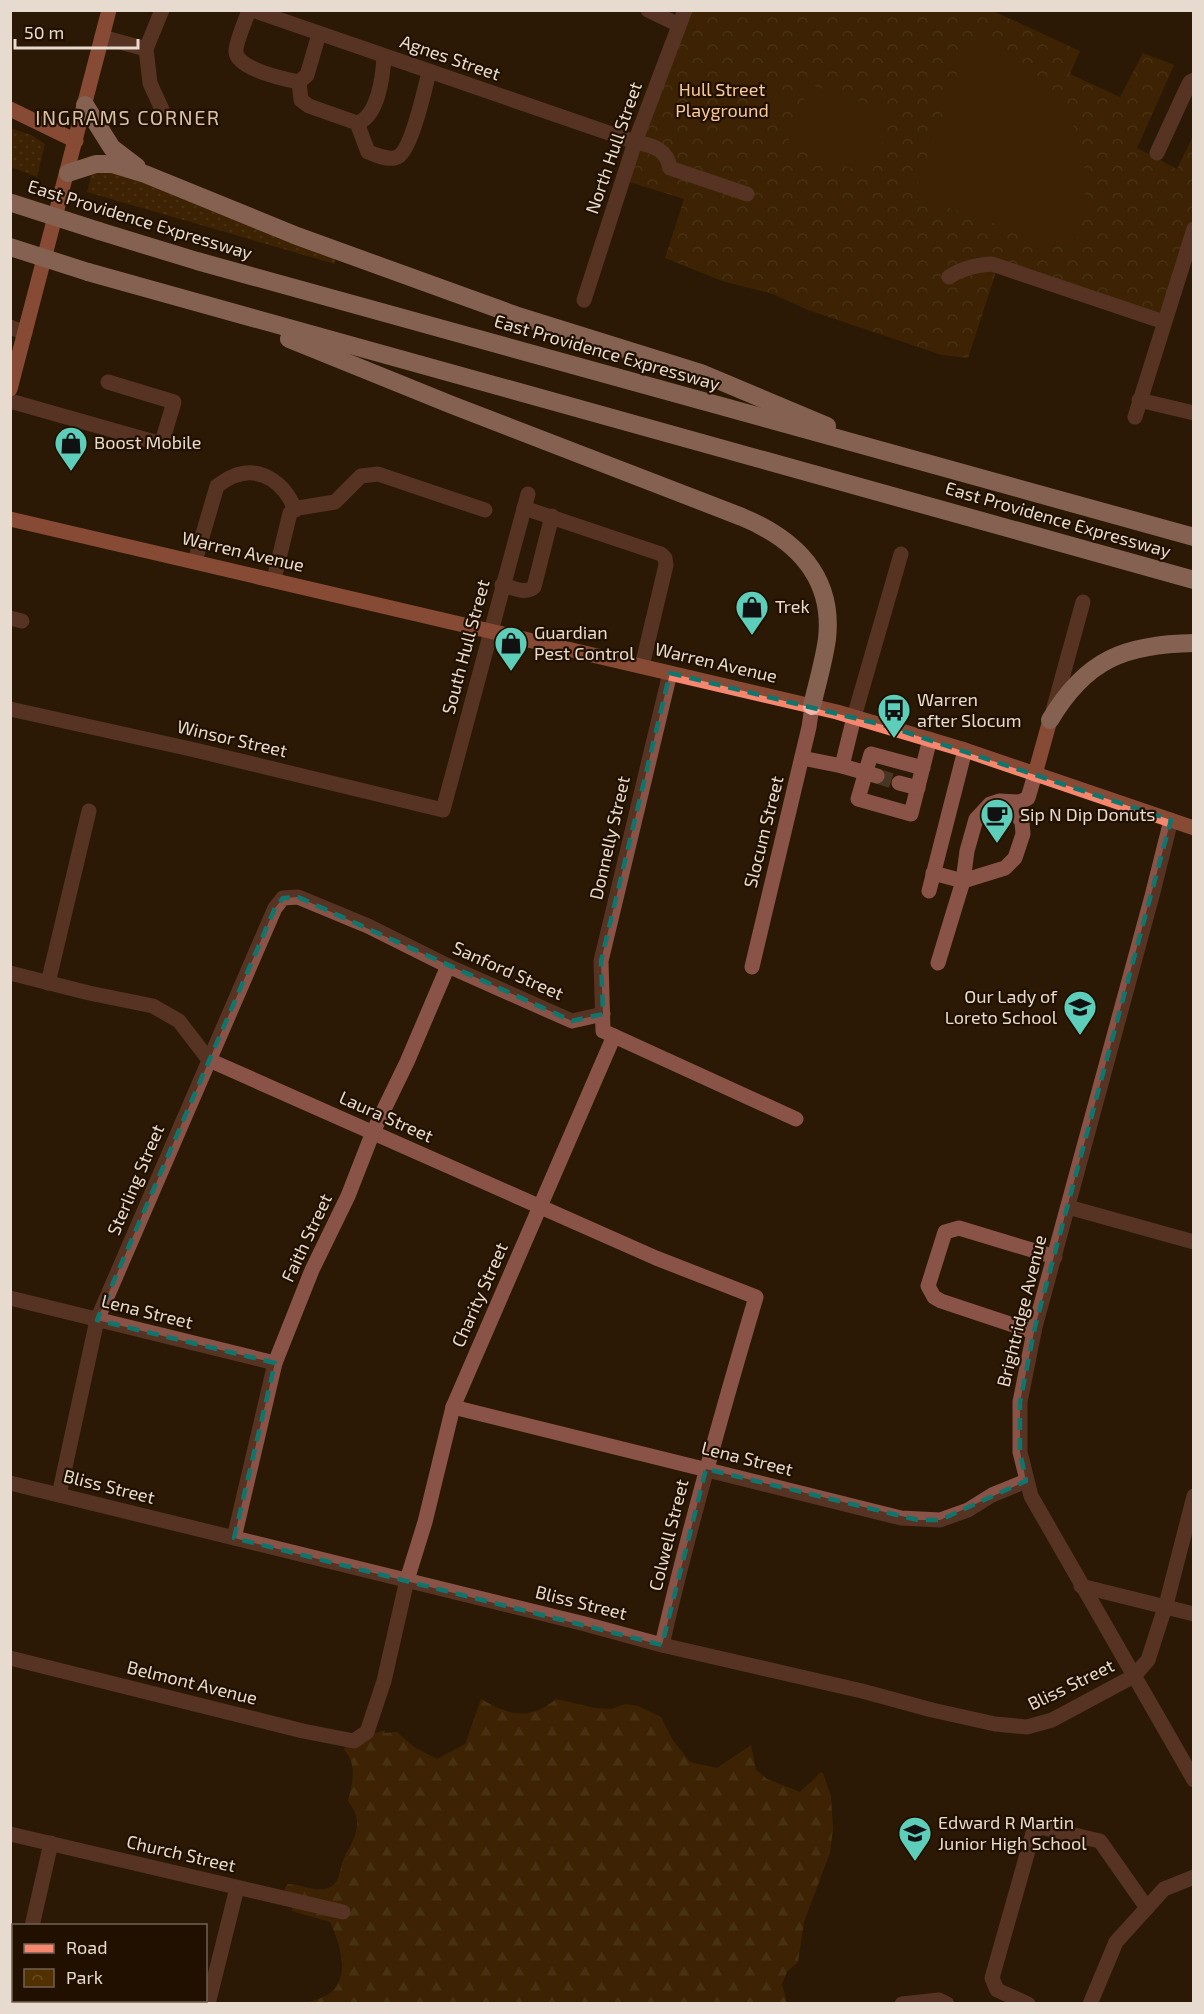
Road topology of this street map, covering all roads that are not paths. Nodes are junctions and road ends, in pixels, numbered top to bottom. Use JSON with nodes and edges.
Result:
{"nodes":[{"id":1,"x":109,"y":10,"type":"edge"},
{"id":2,"x":162,"y":10,"type":"edge"},
{"id":3,"x":251,"y":10,"type":"edge"},
{"id":4,"x":648,"y":10,"type":"edge"},
{"id":5,"x":685,"y":10,"type":"edge"},
{"id":6,"x":679,"y":26,"type":"junction"},
{"id":7,"x":319,"y":34,"type":"junction"},
{"id":8,"x":102,"y":37,"type":"junction"},
{"id":9,"x":146,"y":49,"type":"junction"},
{"id":10,"x":384,"y":56,"type":"junction"},
{"id":11,"x":429,"y":72,"type":"junction"},
{"id":12,"x":1194,"y":80,"type":"edge"},
{"id":13,"x":299,"y":82,"type":"junction"},
{"id":14,"x":85,"y":105,"type":"junction"},
{"id":15,"x":10,"y":110,"type":"edge"},
{"id":16,"x":164,"y":114,"type":"dead end"},
{"id":17,"x":357,"y":123,"type":"junction"},
{"id":18,"x":76,"y":141,"type":"junction"},
{"id":19,"x":635,"y":142,"type":"junction"},
{"id":20,"x":1157,"y":153,"type":"dead end"},
{"id":21,"x":68,"y":173,"type":"junction"},
{"id":22,"x":146,"y":174,"type":"junction"},
{"id":23,"x":747,"y":194,"type":"dead end"},
{"id":24,"x":11,"y":202,"type":"edge"},
{"id":25,"x":1194,"y":229,"type":"edge"},
{"id":26,"x":10,"y":247,"type":"edge"},
{"id":27,"x":949,"y":277,"type":"dead end"},
{"id":28,"x":584,"y":300,"type":"dead end"},
{"id":29,"x":206,"y":306,"type":"junction"},
{"id":30,"x":1164,"y":322,"type":"junction"},
{"id":31,"x":10,"y":327,"type":"edge"},
{"id":32,"x":25,"y":333,"type":"junction"},
{"id":33,"x":108,"y":382,"type":"dead end"},
{"id":34,"x":10,"y":389,"type":"edge"},
{"id":35,"x":1140,"y":400,"type":"junction"},
{"id":36,"x":10,"y":401,"type":"edge"},
{"id":37,"x":1194,"y":413,"type":"edge"},
{"id":38,"x":1135,"y":417,"type":"dead end"},
{"id":39,"x":895,"y":455,"type":"junction"},
{"id":40,"x":294,"y":510,"type":"junction"},
{"id":41,"x":485,"y":510,"type":"dead end"},
{"id":42,"x":552,"y":516,"type":"junction"},
{"id":43,"x":10,"y":519,"type":"edge"},
{"id":44,"x":1194,"y":537,"type":"edge"},
{"id":45,"x":901,"y":554,"type":"dead end"},
{"id":46,"x":195,"y":561,"type":"junction"},
{"id":47,"x":274,"y":579,"type":"junction"},
{"id":48,"x":1194,"y":580,"type":"edge"},
{"id":49,"x":502,"y":585,"type":"junction"},
{"id":50,"x":1083,"y":602,"type":"dead end"},
{"id":51,"x":491,"y":630,"type":"junction"},
{"id":52,"x":1194,"y":643,"type":"edge"},
{"id":53,"x":642,"y":666,"type":"junction"},
{"id":54,"x":670,"y":673,"type":"junction"},
{"id":55,"x":812,"y":706,"type":"junction"},
{"id":56,"x":10,"y":709,"type":"edge"},
{"id":57,"x":854,"y":717,"type":"junction"},
{"id":58,"x":1050,"y":720,"type":"junction"},
{"id":59,"x":930,"y":739,"type":"junction"},
{"id":60,"x":965,"y":750,"type":"junction"},
{"id":61,"x":802,"y":758,"type":"junction"},
{"id":62,"x":842,"y":766,"type":"junction"},
{"id":63,"x":923,"y":768,"type":"junction"},
{"id":64,"x":1035,"y":774,"type":"junction"},
{"id":65,"x":871,"y":775,"type":"junction"},
{"id":66,"x":899,"y":783,"type":"tunnel mouth"},
{"id":67,"x":918,"y":788,"type":"junction"},
{"id":68,"x":443,"y":810,"type":"joint"},
{"id":69,"x":89,"y":812,"type":"dead end"},
{"id":70,"x":1171,"y":820,"type":"junction"},
{"id":71,"x":1194,"y":828,"type":"edge"},
{"id":72,"x":933,"y":873,"type":"junction"},
{"id":73,"x":964,"y":875,"type":"junction"},
{"id":74,"x":929,"y":891,"type":"dead end"},
{"id":75,"x":289,"y":896,"type":"joint"},
{"id":76,"x":938,"y":963,"type":"dead end"},
{"id":77,"x":448,"y":966,"type":"junction"},
{"id":78,"x":752,"y":967,"type":"dead end"},
{"id":79,"x":10,"y":973,"type":"edge"},
{"id":80,"x":48,"y":983,"type":"junction"},
{"id":81,"x":603,"y":1014,"type":"junction"},
{"id":82,"x":614,"y":1036,"type":"junction"},
{"id":83,"x":209,"y":1060,"type":"junction"},
{"id":84,"x":796,"y":1119,"type":"dead end"},
{"id":85,"x":373,"y":1132,"type":"junction"},
{"id":86,"x":540,"y":1207,"type":"junction"},
{"id":87,"x":1068,"y":1207,"type":"junction"},
{"id":88,"x":1194,"y":1242,"type":"edge"},
{"id":89,"x":1055,"y":1257,"type":"junction"},
{"id":90,"x":756,"y":1297,"type":"joint"},
{"id":91,"x":10,"y":1298,"type":"edge"},
{"id":92,"x":97,"y":1320,"type":"junction"},
{"id":93,"x":1034,"y":1332,"type":"junction"},
{"id":94,"x":275,"y":1363,"type":"junction"},
{"id":95,"x":453,"y":1407,"type":"junction"},
{"id":96,"x":706,"y":1469,"type":"junction"},
{"id":97,"x":1026,"y":1481,"type":"junction"},
{"id":98,"x":10,"y":1484,"type":"edge"},
{"id":99,"x":59,"y":1495,"type":"junction"},
{"id":100,"x":1194,"y":1496,"type":"edge"},
{"id":101,"x":234,"y":1538,"type":"junction"},
{"id":102,"x":407,"y":1580,"type":"junction"},
{"id":103,"x":1081,"y":1586,"type":"junction"},
{"id":104,"x":1165,"y":1606,"type":"junction"},
{"id":105,"x":1194,"y":1614,"type":"edge"},
{"id":106,"x":662,"y":1644,"type":"junction"},
{"id":107,"x":10,"y":1658,"type":"edge"},
{"id":108,"x":1134,"y":1676,"type":"junction"},
{"id":109,"x":362,"y":1734,"type":"joint"},
{"id":110,"x":1194,"y":1780,"type":"edge"},
{"id":111,"x":10,"y":1834,"type":"edge"},
{"id":112,"x":51,"y":1844,"type":"junction"},
{"id":113,"x":1194,"y":1877,"type":"edge"},
{"id":114,"x":237,"y":1888,"type":"junction"},
{"id":115,"x":1147,"y":1908,"type":"junction"},
{"id":116,"x":344,"y":1912,"type":"dead end"},
{"id":117,"x":32,"y":1924,"type":"edge"},
{"id":118,"x":208,"y":2004,"type":"edge"},
{"id":119,"x":902,"y":2004,"type":"edge"},
{"id":120,"x":947,"y":2004,"type":"edge"},
{"id":121,"x":1028,"y":2004,"type":"edge"},
{"id":122,"x":1090,"y":2004,"type":"edge"}],
"edges":[{"from":1,"to":8,"type":"main road"},
{"from":2,"to":9,"type":"street"},
{"from":3,"to":7,"type":"street","name":"Agnes Street"},
{"from":3,"to":13,"type":"street"},
{"from":4,"to":6,"type":"street"},
{"from":5,"to":6,"type":"street","name":"North Hull Street"},
{"from":6,"to":19,"type":"street","name":"North Hull Street"},
{"from":7,"to":10,"type":"street","name":"Agnes Street"},
{"from":7,"to":13,"type":"street"},
{"from":8,"to":9,"type":"street"},
{"from":8,"to":14,"type":"main road"},
{"from":9,"to":16,"type":"street"},
{"from":10,"to":11,"type":"street","name":"Agnes Street"},
{"from":10,"to":17,"type":"street"},
{"from":11,"to":17,"type":"street"},
{"from":11,"to":19,"type":"street","name":"Agnes Street"},
{"from":12,"to":20,"type":"street"},
{"from":13,"to":17,"type":"street"},
{"from":14,"to":18,"type":"main road"},
{"from":14,"to":22,"type":"highway"},
{"from":15,"to":18,"type":"main road"},
{"from":18,"to":21,"type":"main road"},
{"from":19,"to":23,"type":"street","name":"Agnes Street"},
{"from":19,"to":28,"type":"street","name":"North Hull Street"},
{"from":21,"to":22,"type":"highway"},
{"from":21,"to":32,"type":"main road"},
{"from":22,"to":39,"type":"highway"},
{"from":24,"to":39,"type":"highway","name":"East Providence Expressway","bridge":true},
{"from":25,"to":30,"type":"street"},
{"from":26,"to":29,"type":"highway","name":"East Providence Expressway","bridge":true},
{"from":27,"to":30,"type":"street"},
{"from":29,"to":48,"type":"highway","name":"East Providence Expressway"},
{"from":29,"to":55,"type":"highway"},
{"from":30,"to":35,"type":"street"},
{"from":31,"to":32,"type":"street"},
{"from":32,"to":34,"type":"main road"},
{"from":33,"to":36,"type":"street"},
{"from":35,"to":37,"type":"street"},
{"from":35,"to":38,"type":"street"},
{"from":39,"to":44,"type":"highway","name":"East Providence Expressway"},
{"from":40,"to":41,"type":"street"},
{"from":40,"to":46,"type":"street"},
{"from":40,"to":47,"type":"street"},
{"from":42,"to":49,"type":"street"},
{"from":42,"to":49,"type":"street","name":"South Hull Street"},
{"from":42,"to":53,"type":"street"},
{"from":43,"to":46,"type":"main road","name":"Warren Avenue"},
{"from":45,"to":57,"type":"street"},
{"from":46,"to":47,"type":"main road","name":"Warren Avenue"},
{"from":47,"to":51,"type":"main road","name":"Warren Avenue"},
{"from":49,"to":51,"type":"street","name":"South Hull Street"},
{"from":50,"to":58,"type":"street"},
{"from":51,"to":53,"type":"main road","name":"Warren Avenue"},
{"from":51,"to":68,"type":"street","name":"South Hull Street"},
{"from":52,"to":58,"type":"highway"},
{"from":53,"to":54,"type":"main road","name":"Warren Avenue"},
{"from":54,"to":55,"type":"main road","name":"Warren Avenue"},
{"from":54,"to":81,"type":"street","name":"Donnelly Street"},
{"from":55,"to":57,"type":"main road","name":"Warren Avenue"},
{"from":55,"to":61,"type":"street","name":"Slocum Street"},
{"from":56,"to":68,"type":"street","name":"Winsor Street"},
{"from":57,"to":59,"type":"main road","name":"Warren Avenue"},
{"from":57,"to":62,"type":"street"},
{"from":58,"to":64,"type":"main road"},
{"from":59,"to":60,"type":"main road","name":"Warren Avenue"},
{"from":59,"to":63,"type":"street"},
{"from":60,"to":64,"type":"main road","name":"Warren Avenue"},
{"from":60,"to":72,"type":"street"},
{"from":61,"to":62,"type":"street"},
{"from":61,"to":78,"type":"street","name":"Slocum Street"},
{"from":62,"to":65,"type":"street"},
{"from":63,"to":65,"type":"street"},
{"from":63,"to":67,"type":"street"},
{"from":64,"to":70,"type":"main road","name":"Warren Avenue"},
{"from":64,"to":73,"type":"street"},
{"from":65,"to":67,"type":"street"},
{"from":66,"to":67,"type":"street"},
{"from":69,"to":80,"type":"street"},
{"from":70,"to":71,"type":"main road","name":"Warren Avenue"},
{"from":70,"to":87,"type":"street","name":"Brightridge Avenue"},
{"from":72,"to":73,"type":"street"},
{"from":72,"to":74,"type":"street"},
{"from":73,"to":73,"type":"street"},
{"from":73,"to":76,"type":"street"},
{"from":75,"to":77,"type":"street","name":"Sanford Street"},
{"from":75,"to":83,"type":"street","name":"Sterling Street"},
{"from":77,"to":81,"type":"street","name":"Sanford Street"},
{"from":77,"to":85,"type":"street","name":"Faith Street"},
{"from":79,"to":80,"type":"street","name":"Laura Street"},
{"from":80,"to":83,"type":"street","name":"Laura Street"},
{"from":81,"to":82,"type":"street"},
{"from":82,"to":84,"type":"street"},
{"from":82,"to":86,"type":"street","name":"Charity Street"},
{"from":83,"to":85,"type":"street","name":"Laura Street"},
{"from":83,"to":92,"type":"street","name":"Sterling Street"},
{"from":85,"to":86,"type":"street","name":"Laura Street"},
{"from":85,"to":94,"type":"street","name":"Faith Street"},
{"from":86,"to":90,"type":"street","name":"Laura Street"},
{"from":86,"to":95,"type":"street","name":"Charity Street"},
{"from":87,"to":88,"type":"street"},
{"from":87,"to":89,"type":"street","name":"Brightridge Avenue"},
{"from":89,"to":93,"type":"street","name":"Brightridge Avenue"},
{"from":89,"to":93,"type":"street"},
{"from":90,"to":96,"type":"street","name":"Colwell Street"},
{"from":91,"to":92,"type":"street","name":"Lena Street"},
{"from":92,"to":94,"type":"street","name":"Lena Street"},
{"from":92,"to":99,"type":"street","name":"Sterling Street"},
{"from":93,"to":97,"type":"street","name":"Brightridge Avenue"},
{"from":94,"to":101,"type":"street","name":"Faith Street"},
{"from":95,"to":96,"type":"street","name":"Lena Street"},
{"from":95,"to":102,"type":"street","name":"Charity Street"},
{"from":96,"to":97,"type":"street","name":"Lena Street"},
{"from":96,"to":106,"type":"street","name":"Colwell Street"},
{"from":97,"to":103,"type":"street","name":"Brightridge Avenue"},
{"from":98,"to":99,"type":"street","name":"Bliss Street"},
{"from":99,"to":101,"type":"street","name":"Bliss Street"},
{"from":100,"to":104,"type":"street"},
{"from":101,"to":102,"type":"street","name":"Bliss Street"},
{"from":102,"to":106,"type":"street","name":"Bliss Street"},
{"from":102,"to":109,"type":"street","name":"Charity Street"},
{"from":103,"to":104,"type":"street"},
{"from":103,"to":108,"type":"street","name":"Brightridge Avenue"},
{"from":104,"to":105,"type":"street"},
{"from":104,"to":108,"type":"street"},
{"from":106,"to":108,"type":"street","name":"Bliss Street"},
{"from":107,"to":109,"type":"street","name":"Belmont Avenue"},
{"from":108,"to":110,"type":"street","name":"Brightridge Avenue"},
{"from":111,"to":112,"type":"street","name":"Church Street"},
{"from":112,"to":114,"type":"street","name":"Church Street"},
{"from":112,"to":117,"type":"street"},
{"from":113,"to":115,"type":"street"},
{"from":114,"to":116,"type":"street","name":"Church Street"},
{"from":114,"to":118,"type":"street"},
{"from":115,"to":121,"type":"street"},
{"from":115,"to":122,"type":"street"},
{"from":119,"to":120,"type":"street"}]}
